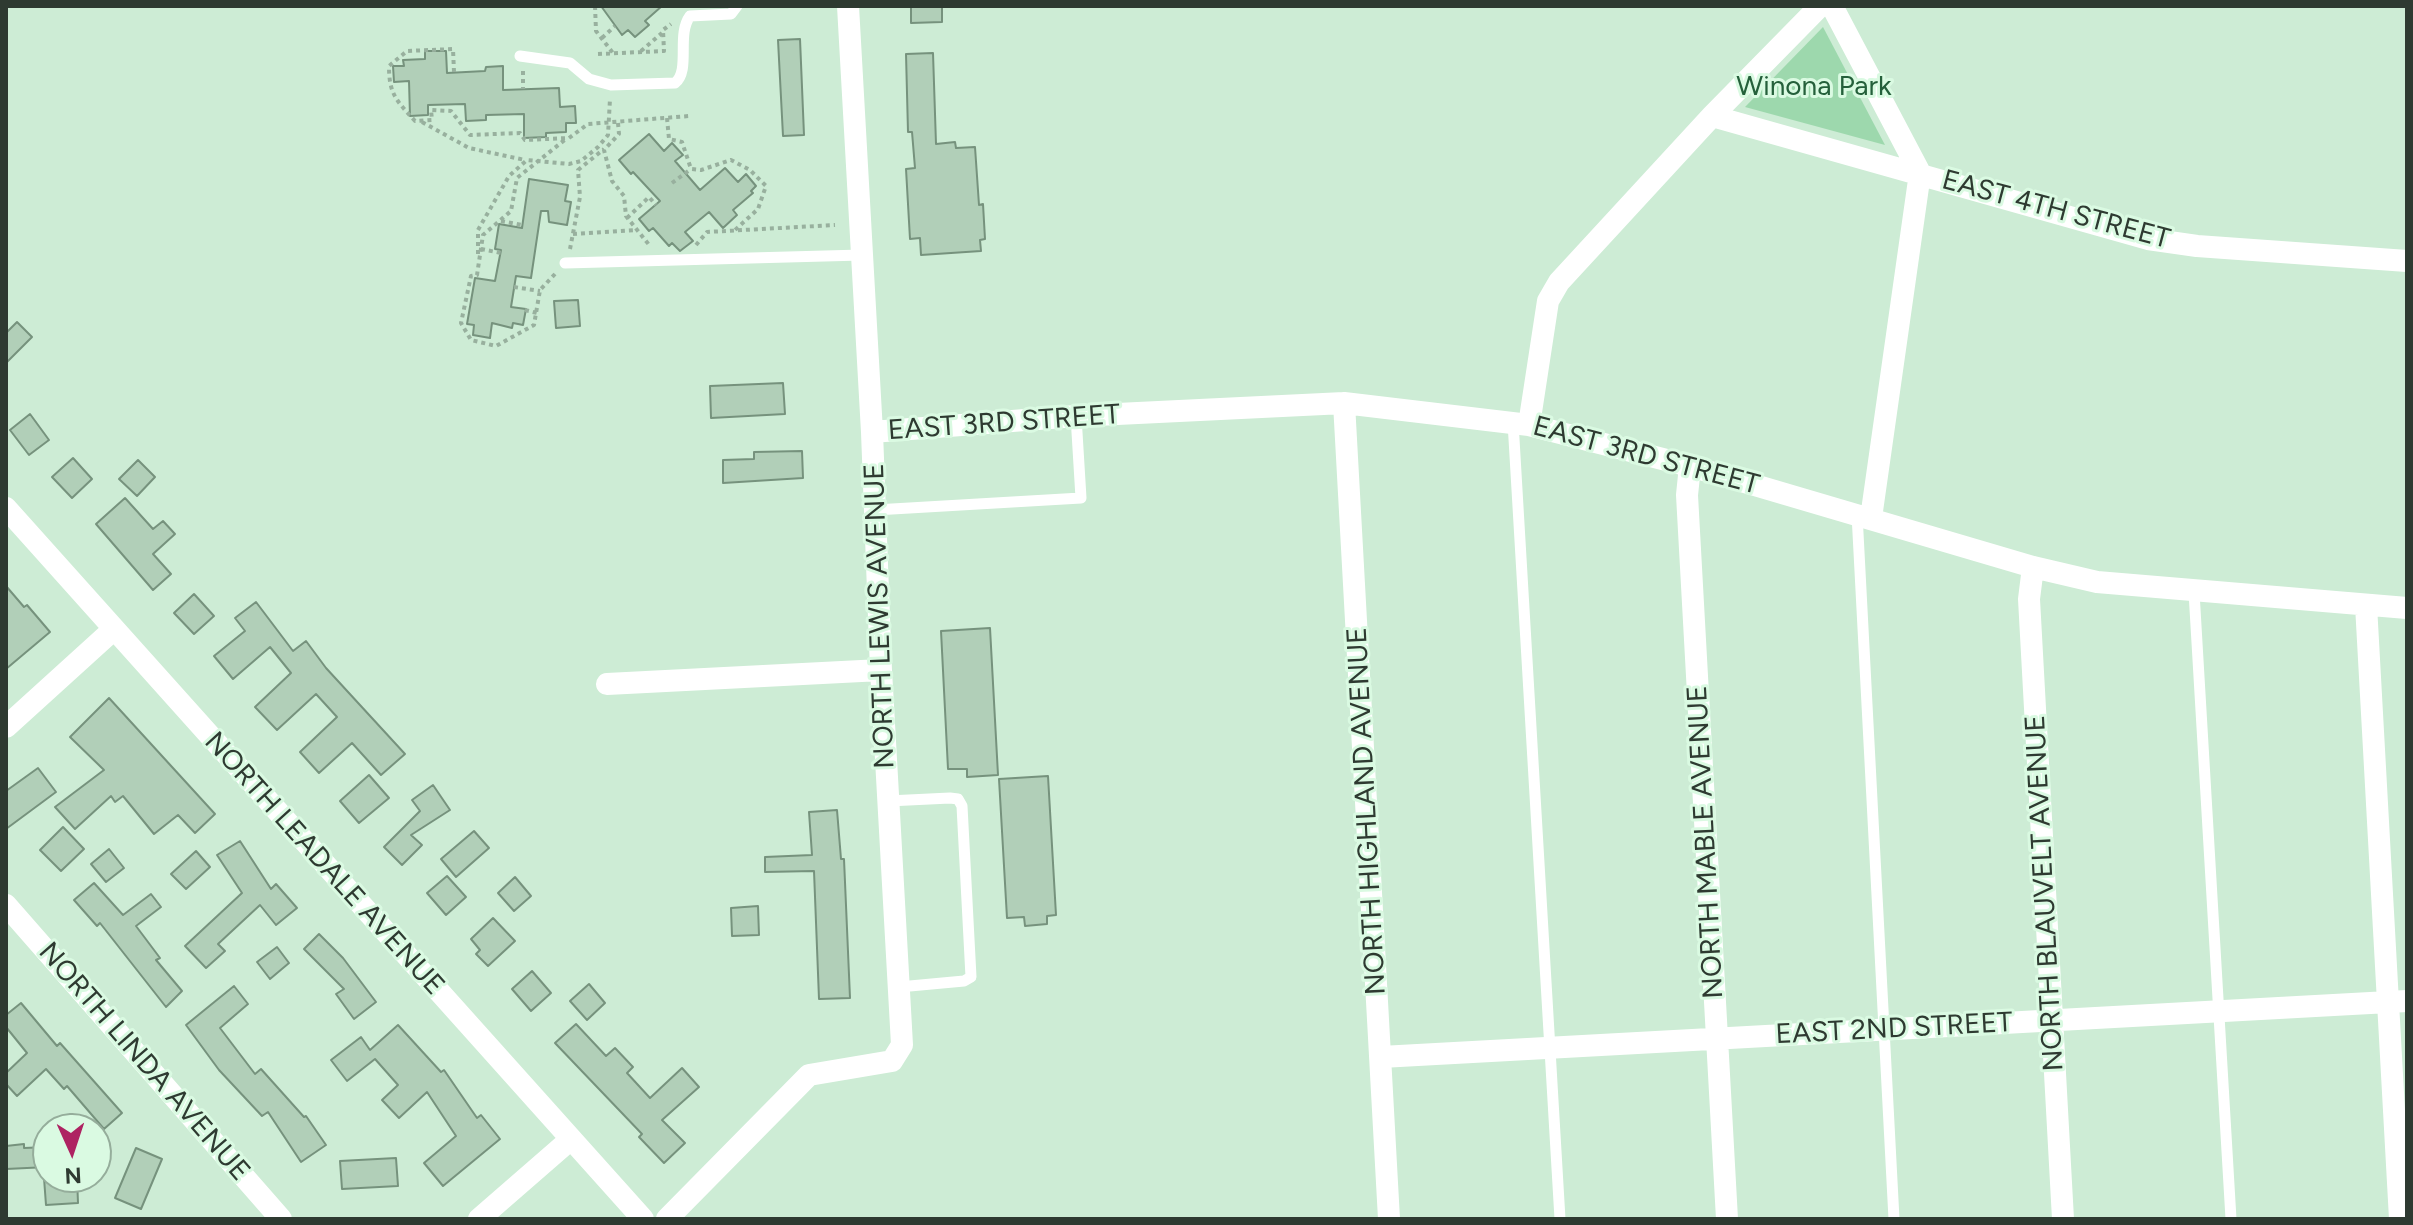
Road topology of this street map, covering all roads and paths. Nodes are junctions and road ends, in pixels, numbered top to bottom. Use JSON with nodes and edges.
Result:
{"nodes":[{"id":1,"x":595,"y":6,"type":"edge"},
{"id":2,"x":737,"y":6,"type":"edge"},
{"id":3,"x":848,"y":6,"type":"edge"},
{"id":4,"x":1820,"y":6,"type":"edge"},
{"id":5,"x":1832,"y":6,"type":"edge"},
{"id":6,"x":675,"y":20,"type":"dead end"},
{"id":7,"x":615,"y":26,"type":"dead end"},
{"id":8,"x":663,"y":33,"type":"junction"},
{"id":9,"x":602,"y":38,"type":"junction"},
{"id":10,"x":639,"y":52,"type":"junction"},
{"id":11,"x":613,"y":53,"type":"junction"},
{"id":12,"x":598,"y":54,"type":"dead end"},
{"id":13,"x":520,"y":56,"type":"dead end"},
{"id":14,"x":454,"y":72,"type":"dead end"},
{"id":15,"x":611,"y":85,"type":"junction"},
{"id":16,"x":689,"y":116,"type":"dead end"},
{"id":17,"x":1712,"y":116,"type":"junction"},
{"id":18,"x":667,"y":118,"type":"junction"},
{"id":19,"x":420,"y":121,"type":"junction"},
{"id":20,"x":618,"y":122,"type":"junction"},
{"id":21,"x":609,"y":123,"type":"junction"},
{"id":22,"x":567,"y":138,"type":"junction"},
{"id":23,"x":604,"y":149,"type":"junction"},
{"id":24,"x":527,"y":160,"type":"junction"},
{"id":25,"x":539,"y":161,"type":"junction"},
{"id":26,"x":691,"y":169,"type":"junction"},
{"id":27,"x":1920,"y":173,"type":"junction"},
{"id":28,"x":672,"y":183,"type":"dead end"},
{"id":29,"x":656,"y":205,"type":"dead end"},
{"id":30,"x":511,"y":211,"type":"junction"},
{"id":31,"x":627,"y":218,"type":"junction"},
{"id":32,"x":500,"y":221,"type":"junction"},
{"id":33,"x":510,"y":223,"type":"junction"},
{"id":34,"x":522,"y":225,"type":"dead end"},
{"id":35,"x":835,"y":225,"type":"dead end"},
{"id":36,"x":637,"y":230,"type":"junction"},
{"id":37,"x":735,"y":230,"type":"junction"},
{"id":38,"x":573,"y":234,"type":"junction"},
{"id":39,"x":481,"y":249,"type":"junction"},
{"id":40,"x":501,"y":253,"type":"dead end"},
{"id":41,"x":862,"y":255,"type":"junction"},
{"id":42,"x":661,"y":260,"type":"junction"},
{"id":43,"x":683,"y":260,"type":"junction"},
{"id":44,"x":2407,"y":261,"type":"edge"},
{"id":45,"x":566,"y":263,"type":"junction"},
{"id":46,"x":478,"y":269,"type":"junction"},
{"id":47,"x":514,"y":287,"type":"dead end"},
{"id":48,"x":540,"y":291,"type":"junction"},
{"id":49,"x":525,"y":310,"type":"dead end"},
{"id":50,"x":537,"y":313,"type":"junction"},
{"id":51,"x":1344,"y":403,"type":"junction"},
{"id":52,"x":1076,"y":416,"type":"junction"},
{"id":53,"x":1521,"y":424,"type":"junction"},
{"id":54,"x":872,"y":432,"type":"junction"},
{"id":55,"x":1690,"y":466,"type":"junction"},
{"id":56,"x":6,"y":508,"type":"edge"},
{"id":57,"x":875,"y":510,"type":"junction"},
{"id":58,"x":1864,"y":516,"type":"junction"},
{"id":59,"x":2033,"y":567,"type":"junction"},
{"id":60,"x":2194,"y":592,"type":"junction"},
{"id":61,"x":2366,"y":605,"type":"junction"},
{"id":62,"x":2407,"y":608,"type":"edge"},
{"id":63,"x":114,"y":629,"type":"junction"},
{"id":64,"x":881,"y":670,"type":"junction"},
{"id":65,"x":607,"y":684,"type":"dead end"},
{"id":66,"x":6,"y":727,"type":"edge"},
{"id":67,"x":888,"y":801,"type":"junction"},
{"id":68,"x":6,"y":905,"type":"edge"},
{"id":69,"x":899,"y":987,"type":"junction"},
{"id":70,"x":2397,"y":1001,"type":"edge"},
{"id":71,"x":2217,"y":1012,"type":"junction"},
{"id":72,"x":2052,"y":1021,"type":"junction"},
{"id":73,"x":1883,"y":1030,"type":"junction"},
{"id":74,"x":1716,"y":1038,"type":"junction"},
{"id":75,"x":1550,"y":1048,"type":"junction"},
{"id":76,"x":1381,"y":1057,"type":"junction"},
{"id":77,"x":571,"y":1139,"type":"junction"},
{"id":78,"x":281,"y":1219,"type":"edge"},
{"id":79,"x":479,"y":1219,"type":"edge"},
{"id":80,"x":643,"y":1219,"type":"edge"},
{"id":81,"x":667,"y":1219,"type":"edge"},
{"id":82,"x":1389,"y":1219,"type":"edge"},
{"id":83,"x":1560,"y":1219,"type":"edge"},
{"id":84,"x":1727,"y":1219,"type":"edge"},
{"id":85,"x":1894,"y":1219,"type":"edge"},
{"id":86,"x":2063,"y":1219,"type":"edge"},
{"id":87,"x":2231,"y":1219,"type":"edge"},
{"id":88,"x":2400,"y":1219,"type":"edge"}],
"edges":[{"from":1,"to":9,"type":"path"},
{"from":2,"to":15,"type":"lane"},
{"from":3,"to":41,"type":"street","name":"NORTH LEWIS AVENUE"},
{"from":4,"to":17,"type":"street"},
{"from":5,"to":27,"type":"street"},
{"from":6,"to":8,"type":"path"},
{"from":7,"to":9,"type":"path"},
{"from":8,"to":10,"type":"path"},
{"from":8,"to":10,"type":"path"},
{"from":9,"to":11,"type":"path"},
{"from":10,"to":11,"type":"path"},
{"from":11,"to":12,"type":"path"},
{"from":13,"to":15,"type":"lane"},
{"from":14,"to":19,"type":"path"},
{"from":15,"to":21,"type":"path"},
{"from":16,"to":18,"type":"path"},
{"from":17,"to":27,"type":"street","name":"EAST 4TH STREET"},
{"from":17,"to":53,"type":"street"},
{"from":18,"to":20,"type":"path"},
{"from":18,"to":26,"type":"path"},
{"from":19,"to":22,"type":"path"},
{"from":19,"to":24,"type":"path"},
{"from":20,"to":21,"type":"path"},
{"from":20,"to":23,"type":"path"},
{"from":21,"to":22,"type":"path"},
{"from":21,"to":25,"type":"path"},
{"from":22,"to":25,"type":"path"},
{"from":23,"to":31,"type":"path"},
{"from":23,"to":38,"type":"path"},
{"from":24,"to":25,"type":"path"},
{"from":24,"to":46,"type":"path"},
{"from":25,"to":30,"type":"path"},
{"from":26,"to":28,"type":"path"},
{"from":26,"to":37,"type":"path"},
{"from":27,"to":44,"type":"street","name":"EAST 4TH STREET"},
{"from":27,"to":58,"type":"street"},
{"from":29,"to":31,"type":"path"},
{"from":30,"to":32,"type":"path"},
{"from":30,"to":33,"type":"path"},
{"from":31,"to":36,"type":"path"},
{"from":32,"to":33,"type":"path"},
{"from":32,"to":39,"type":"path"},
{"from":33,"to":34,"type":"path"},
{"from":35,"to":37,"type":"path"},
{"from":36,"to":38,"type":"path"},
{"from":36,"to":42,"type":"path"},
{"from":37,"to":43,"type":"path"},
{"from":38,"to":45,"type":"path"},
{"from":39,"to":40,"type":"path"},
{"from":39,"to":46,"type":"path"},
{"from":41,"to":43,"type":"lane"},
{"from":41,"to":54,"type":"street","name":"NORTH LEWIS AVENUE"},
{"from":42,"to":43,"type":"lane"},
{"from":42,"to":45,"type":"lane"},
{"from":45,"to":48,"type":"path"},
{"from":46,"to":50,"type":"path"},
{"from":47,"to":48,"type":"path"},
{"from":48,"to":50,"type":"path"},
{"from":49,"to":50,"type":"path"},
{"from":51,"to":52,"type":"street","name":"EAST 3RD STREET"},
{"from":51,"to":53,"type":"street","name":"EAST 3RD STREET"},
{"from":51,"to":76,"type":"street","name":"NORTH HIGHLAND AVENUE"},
{"from":52,"to":54,"type":"street","name":"EAST 3RD STREET"},
{"from":52,"to":57,"type":"lane"},
{"from":53,"to":55,"type":"street","name":"EAST 3RD STREET"},
{"from":53,"to":75,"type":"lane"},
{"from":54,"to":57,"type":"street","name":"NORTH LEWIS AVENUE"},
{"from":55,"to":58,"type":"street","name":"EAST 3RD STREET"},
{"from":55,"to":74,"type":"street","name":"NORTH MABLE AVENUE"},
{"from":56,"to":63,"type":"street","name":"NORTH LEADALE AVENUE"},
{"from":57,"to":64,"type":"street","name":"NORTH LEWIS AVENUE"},
{"from":58,"to":59,"type":"street","name":"EAST 3RD STREET"},
{"from":58,"to":73,"type":"lane"},
{"from":59,"to":60,"type":"street","name":"EAST 3RD STREET"},
{"from":59,"to":72,"type":"street","name":"NORTH BLAUVELT AVENUE"},
{"from":60,"to":61,"type":"street","name":"EAST 3RD STREET"},
{"from":60,"to":71,"type":"lane"},
{"from":61,"to":62,"type":"street","name":"EAST 3RD STREET"},
{"from":61,"to":70,"type":"street"},
{"from":63,"to":66,"type":"street"},
{"from":63,"to":77,"type":"street","name":"NORTH LEADALE AVENUE"},
{"from":64,"to":65,"type":"street"},
{"from":64,"to":67,"type":"street","name":"NORTH LEWIS AVENUE"},
{"from":67,"to":69,"type":"street","name":"NORTH LEWIS AVENUE"},
{"from":67,"to":69,"type":"lane"},
{"from":68,"to":78,"type":"street","name":"NORTH LINDA AVENUE"},
{"from":69,"to":81,"type":"street","name":"NORTH LEWIS AVENUE"},
{"from":70,"to":71,"type":"street","name":"EAST 2ND STREET"},
{"from":70,"to":88,"type":"street"},
{"from":71,"to":72,"type":"street","name":"EAST 2ND STREET"},
{"from":71,"to":87,"type":"lane"},
{"from":72,"to":73,"type":"street","name":"EAST 2ND STREET"},
{"from":72,"to":86,"type":"street","name":"NORTH BLAUVELT AVENUE"},
{"from":73,"to":74,"type":"street","name":"EAST 2ND STREET"},
{"from":73,"to":85,"type":"lane"},
{"from":74,"to":75,"type":"street","name":"EAST 2ND STREET"},
{"from":74,"to":84,"type":"street","name":"NORTH MABLE AVENUE"},
{"from":75,"to":76,"type":"street","name":"EAST 2ND STREET"},
{"from":75,"to":83,"type":"lane"},
{"from":76,"to":82,"type":"street","name":"NORTH HIGHLAND AVENUE"},
{"from":77,"to":79,"type":"street"},
{"from":77,"to":80,"type":"street","name":"NORTH LEADALE AVENUE"}]}
